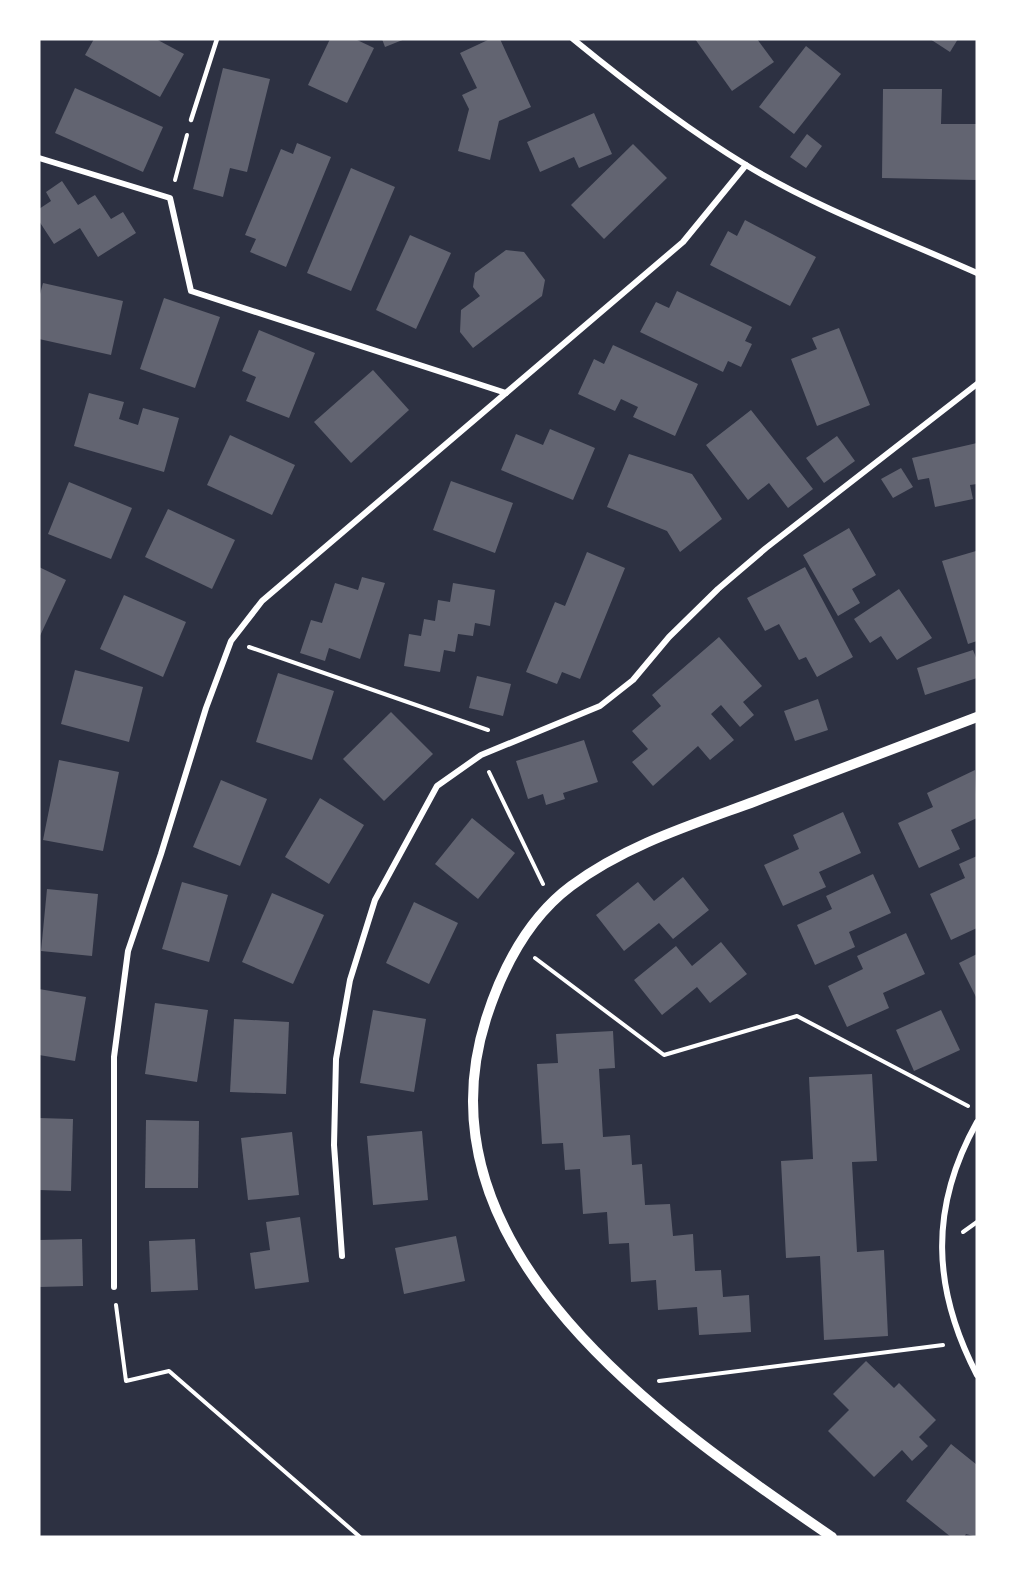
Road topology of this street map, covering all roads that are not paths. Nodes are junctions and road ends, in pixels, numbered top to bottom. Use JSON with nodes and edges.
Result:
{"nodes":[{"id":1,"x":217,"y":39,"type":"edge"},
{"id":2,"x":573,"y":39,"type":"edge"},
{"id":3,"x":190,"y":120,"type":"road end"},
{"id":4,"x":39,"y":158,"type":"edge"},
{"id":5,"x":746,"y":165,"type":"junction"},
{"id":6,"x":977,"y":273,"type":"edge"},
{"id":7,"x":977,"y":384,"type":"edge"},
{"id":8,"x":506,"y":393,"type":"junction"},
{"id":9,"x":977,"y":717,"type":"edge"},
{"id":10,"x":977,"y":1122,"type":"edge"},
{"id":11,"x":342,"y":1256,"type":"dead end"},
{"id":12,"x":114,"y":1287,"type":"road end"},
{"id":13,"x":977,"y":1375,"type":"edge"},
{"id":14,"x":832,"y":1537,"type":"edge"}],
"edges":[{"from":1,"to":3,"type":"lane"},
{"from":2,"to":5,"type":"street"},
{"from":4,"to":8,"type":"street"},
{"from":5,"to":6,"type":"street"},
{"from":5,"to":8,"type":"street"},
{"from":7,"to":11,"type":"street"},
{"from":8,"to":12,"type":"street"},
{"from":9,"to":14,"type":"street"},
{"from":10,"to":13,"type":"street"}]}
